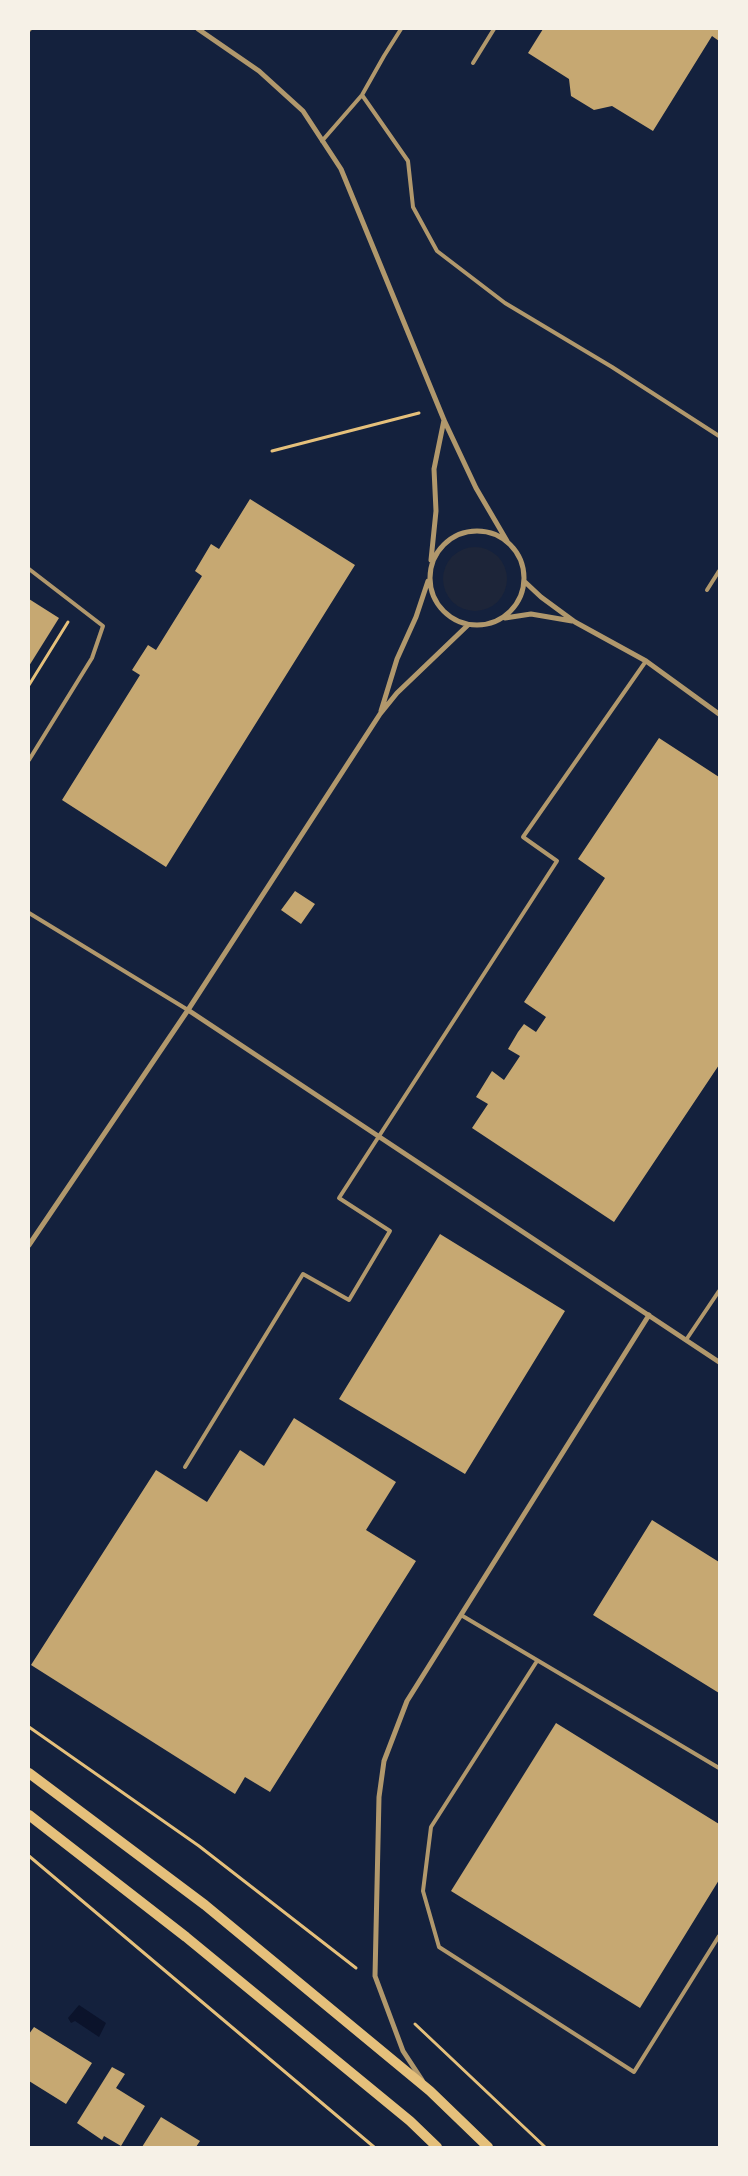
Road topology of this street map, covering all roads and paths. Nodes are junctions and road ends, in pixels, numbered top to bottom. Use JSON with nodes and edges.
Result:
{"nodes":[{"id":1,"x":198,"y":29,"type":"edge"},
{"id":2,"x":401,"y":29,"type":"edge"},
{"id":3,"x":494,"y":29,"type":"edge"},
{"id":4,"x":473,"y":63,"type":"dead end"},
{"id":5,"x":362,"y":95,"type":"junction"},
{"id":6,"x":322,"y":141,"type":"junction"},
{"id":7,"x":439,"y":408,"type":"junction"},
{"id":8,"x":444,"y":420,"type":"junction"},
{"id":9,"x":719,"y":436,"type":"edge"},
{"id":10,"x":272,"y":451,"type":"dead end"},
{"id":11,"x":507,"y":541,"type":"junction"},
{"id":12,"x":431,"y":563,"type":"junction"},
{"id":13,"x":29,"y":569,"type":"edge"},
{"id":14,"x":719,"y":571,"type":"edge"},
{"id":15,"x":429,"y":578,"type":"junction"},
{"id":16,"x":525,"y":582,"type":"junction"},
{"id":17,"x":707,"y":590,"type":"dead end"},
{"id":18,"x":77,"y":607,"type":"junction"},
{"id":19,"x":505,"y":618,"type":"junction"},
{"id":20,"x":575,"y":622,"type":"junction"},
{"id":21,"x":468,"y":625,"type":"junction"},
{"id":22,"x":646,"y":661,"type":"junction"},
{"id":23,"x":29,"y":685,"type":"edge"},
{"id":24,"x":380,"y":714,"type":"junction"},
{"id":25,"x":719,"y":714,"type":"edge"},
{"id":26,"x":29,"y":760,"type":"edge"},
{"id":27,"x":29,"y":913,"type":"edge"},
{"id":28,"x":188,"y":1010,"type":"junction"},
{"id":29,"x":378,"y":1136,"type":"junction"},
{"id":30,"x":29,"y":1245,"type":"edge"},
{"id":31,"x":719,"y":1290,"type":"edge"},
{"id":32,"x":648,"y":1315,"type":"junction"},
{"id":33,"x":686,"y":1340,"type":"junction"},
{"id":34,"x":719,"y":1362,"type":"edge"},
{"id":35,"x":185,"y":1467,"type":"dead end"},
{"id":36,"x":461,"y":1614,"type":"junction"},
{"id":37,"x":537,"y":1661,"type":"junction"},
{"id":38,"x":29,"y":1728,"type":"edge"},
{"id":39,"x":719,"y":1768,"type":"edge"},
{"id":40,"x":29,"y":1773,"type":"edge"},
{"id":41,"x":29,"y":1815,"type":"edge"},
{"id":42,"x":29,"y":1856,"type":"edge"},
{"id":43,"x":719,"y":1936,"type":"edge"},
{"id":44,"x":380,"y":1991,"type":"junction"},
{"id":45,"x":409,"y":2018,"type":"dead end"},
{"id":46,"x":430,"y":2091,"type":"junction"},
{"id":47,"x":374,"y":2147,"type":"edge"},
{"id":48,"x":437,"y":2147,"type":"edge"},
{"id":49,"x":488,"y":2147,"type":"edge"},
{"id":50,"x":545,"y":2147,"type":"edge"}],
"edges":[{"from":1,"to":6,"type":"street"},
{"from":2,"to":5,"type":"lane"},
{"from":3,"to":4,"type":"lane"},
{"from":5,"to":6,"type":"lane"},
{"from":5,"to":9,"type":"lane"},
{"from":6,"to":7,"type":"street"},
{"from":7,"to":8,"type":"street"},
{"from":7,"to":10,"type":"path"},
{"from":8,"to":11,"type":"street"},
{"from":8,"to":12,"type":"street"},
{"from":11,"to":12,"type":"street"},
{"from":11,"to":16,"type":"street"},
{"from":12,"to":15,"type":"street"},
{"from":13,"to":18,"type":"lane"},
{"from":14,"to":17,"type":"lane"},
{"from":15,"to":21,"type":"street"},
{"from":15,"to":24,"type":"street"},
{"from":16,"to":19,"type":"street"},
{"from":16,"to":20,"type":"street"},
{"from":18,"to":23,"type":"path"},
{"from":18,"to":26,"type":"lane"},
{"from":19,"to":20,"type":"street"},
{"from":19,"to":21,"type":"street"},
{"from":20,"to":22,"type":"street"},
{"from":21,"to":24,"type":"street"},
{"from":22,"to":25,"type":"street"},
{"from":22,"to":29,"type":"lane"},
{"from":24,"to":28,"type":"street"},
{"from":27,"to":28,"type":"lane"},
{"from":28,"to":29,"type":"street"},
{"from":28,"to":30,"type":"street"},
{"from":29,"to":32,"type":"street"},
{"from":29,"to":35,"type":"lane"},
{"from":31,"to":33,"type":"lane"},
{"from":32,"to":33,"type":"street"},
{"from":32,"to":36,"type":"street"},
{"from":33,"to":34,"type":"street"},
{"from":36,"to":37,"type":"lane"},
{"from":36,"to":44,"type":"street"},
{"from":37,"to":39,"type":"lane"},
{"from":37,"to":43,"type":"lane"},
{"from":38,"to":44,"type":"path"},
{"from":40,"to":46,"type":"main road"},
{"from":41,"to":48,"type":"main road"},
{"from":42,"to":47,"type":"path"},
{"from":44,"to":46,"type":"street"},
{"from":45,"to":50,"type":"path"},
{"from":46,"to":49,"type":"main road"}]}
